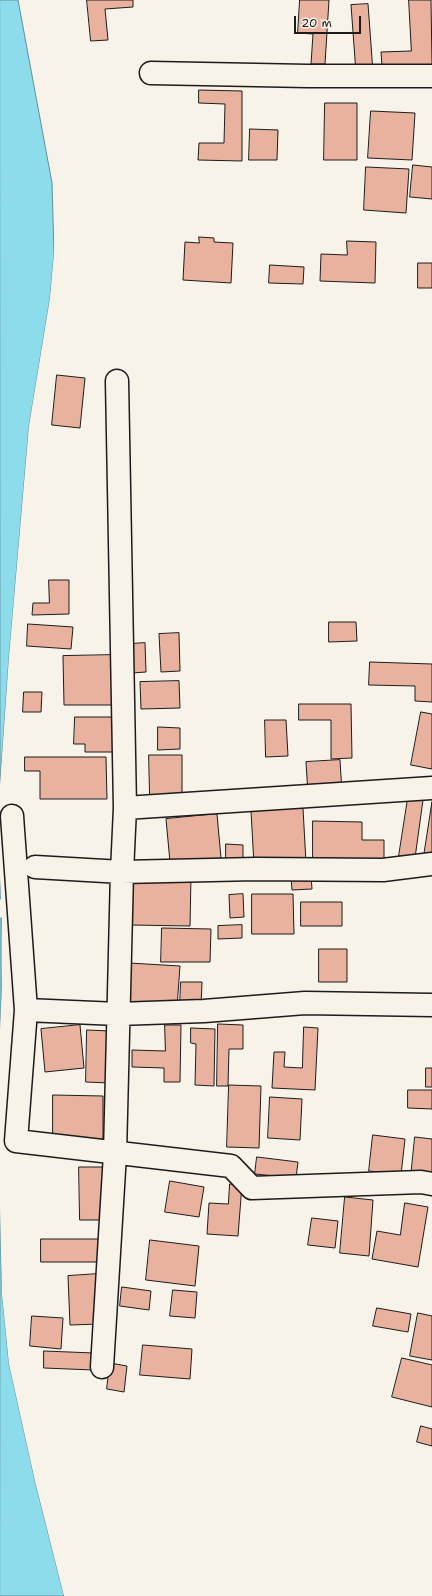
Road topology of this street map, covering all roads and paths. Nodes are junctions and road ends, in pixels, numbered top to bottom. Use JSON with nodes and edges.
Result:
{"nodes":[{"id":1,"x":151,"y":73,"type":"dead end"},
{"id":2,"x":432,"y":76,"type":"edge"},
{"id":3,"x":117,"y":381,"type":"dead end"},
{"id":4,"x":432,"y":788,"type":"edge"},
{"id":5,"x":125,"y":808,"type":"junction"},
{"id":6,"x":12,"y":816,"type":"dead end"},
{"id":7,"x":432,"y":864,"type":"edge"},
{"id":8,"x":35,"y":867,"type":"dead end"},
{"id":9,"x":122,"y":872,"type":"junction"},
{"id":10,"x":432,"y":1005,"type":"edge"},
{"id":11,"x":26,"y":1010,"type":"junction"},
{"id":12,"x":118,"y":1014,"type":"junction"},
{"id":13,"x":115,"y":1154,"type":"junction"},
{"id":14,"x":432,"y":1184,"type":"edge"},
{"id":15,"x":102,"y":1367,"type":"dead end"}],
"edges":[{"from":1,"to":2,"type":"street"},
{"from":3,"to":5,"type":"street"},
{"from":4,"to":5,"type":"street"},
{"from":5,"to":9,"type":"street"},
{"from":6,"to":11,"type":"street"},
{"from":7,"to":9,"type":"street"},
{"from":8,"to":9,"type":"street"},
{"from":9,"to":12,"type":"street"},
{"from":10,"to":12,"type":"street"},
{"from":11,"to":12,"type":"street"},
{"from":11,"to":13,"type":"street"},
{"from":12,"to":13,"type":"street"},
{"from":13,"to":14,"type":"street"},
{"from":13,"to":15,"type":"street"}]}
